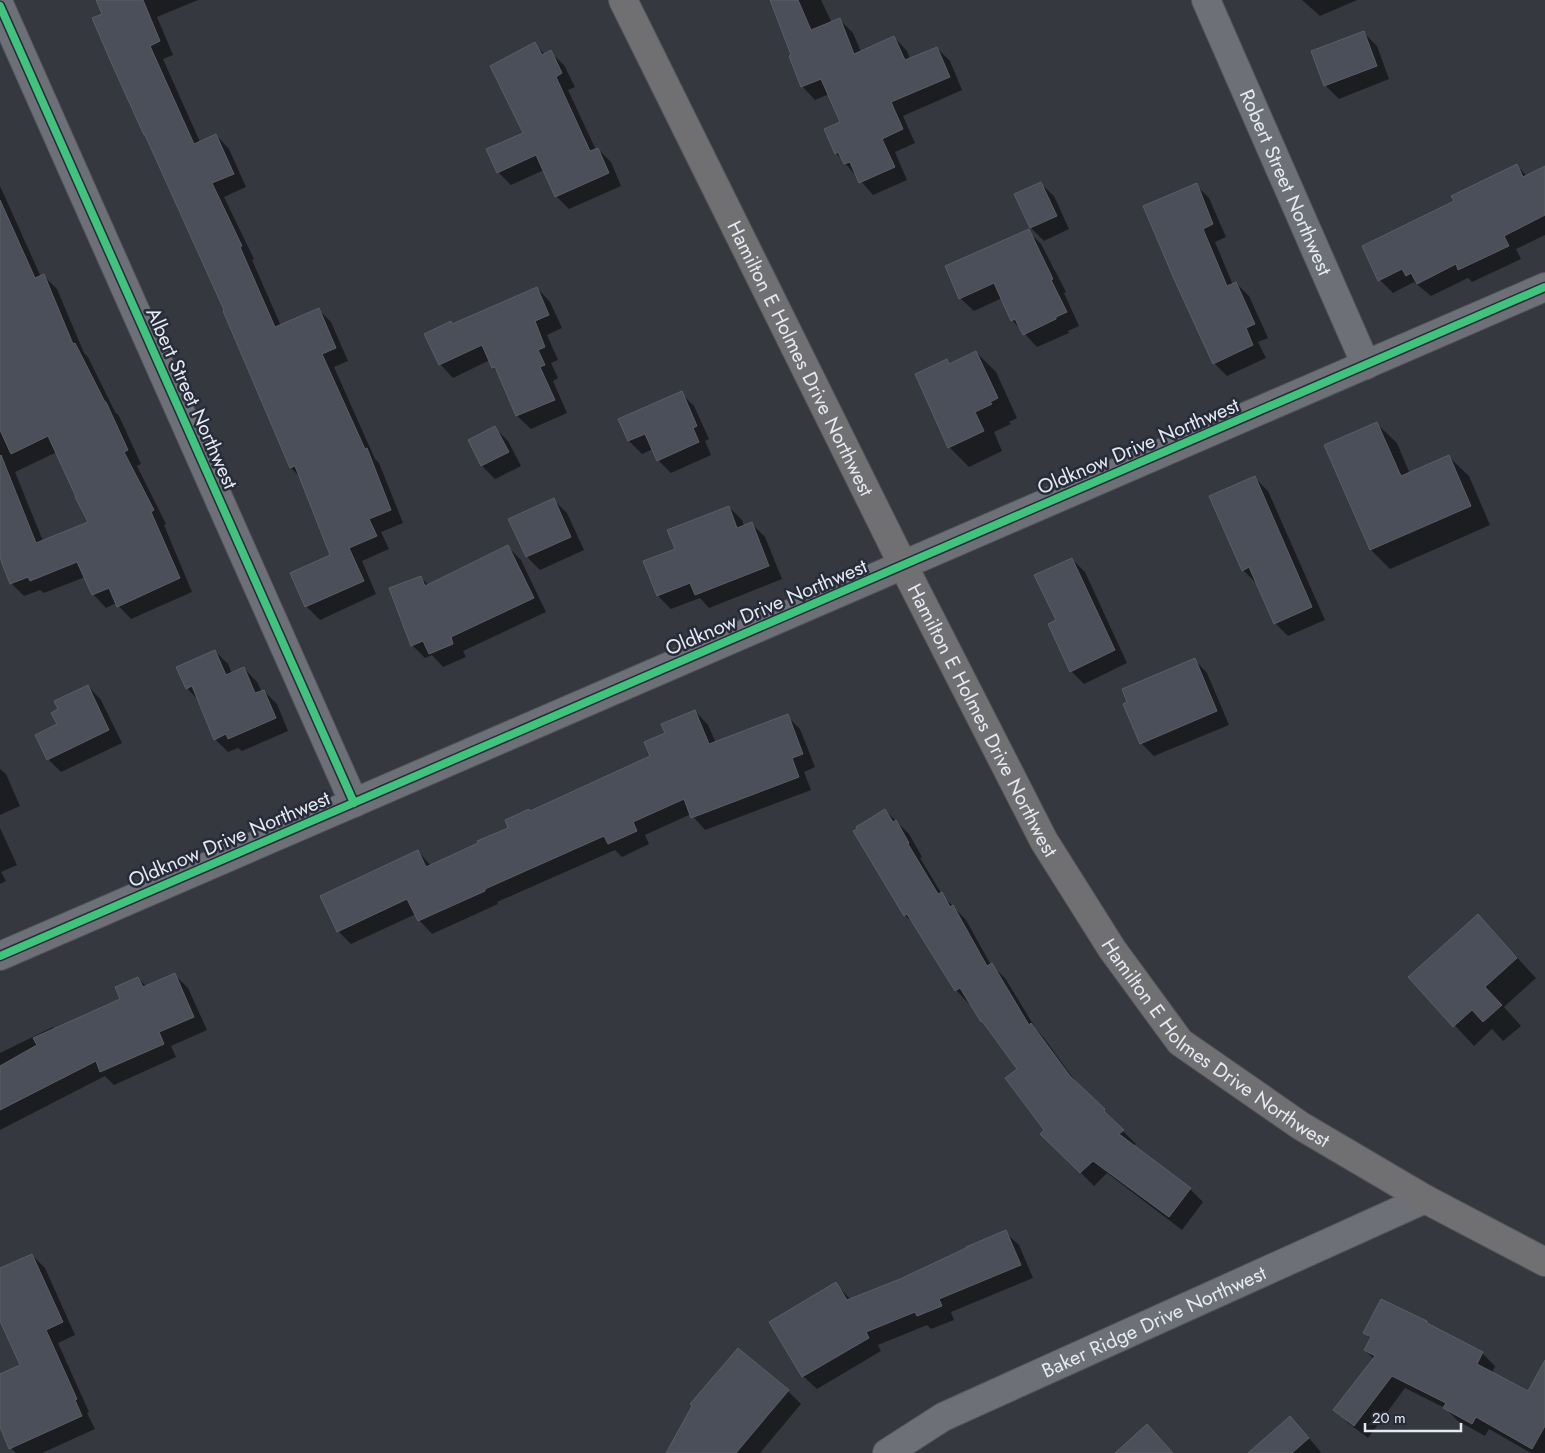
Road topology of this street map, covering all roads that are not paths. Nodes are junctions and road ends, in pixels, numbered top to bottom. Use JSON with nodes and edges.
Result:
{"nodes":[{"id":1,"x":623,"y":0,"type":"edge"},
{"id":2,"x":1206,"y":0,"type":"edge"},
{"id":3,"x":0,"y":6,"type":"edge"},
{"id":4,"x":1545,"y":287,"type":"edge"},
{"id":5,"x":1366,"y":365,"type":"junction"},
{"id":6,"x":904,"y":565,"type":"junction"},
{"id":7,"x":354,"y":803,"type":"junction"},
{"id":8,"x":0,"y":956,"type":"edge"},
{"id":9,"x":1425,"y":1199,"type":"junction"},
{"id":10,"x":1545,"y":1262,"type":"edge"},
{"id":11,"x":887,"y":1453,"type":"edge"}],
"edges":[{"from":1,"to":6,"type":"main road","name":"Hamilton E Holmes Drive Northwest"},
{"from":2,"to":5,"type":"street","name":"Robert Street Northwest"},
{"from":3,"to":7,"type":"street","name":"Albert Street Northwest"},
{"from":4,"to":5,"type":"street","name":"Oldknow Drive Northwest"},
{"from":5,"to":6,"type":"street","name":"Oldknow Drive Northwest"},
{"from":6,"to":7,"type":"street","name":"Oldknow Drive Northwest"},
{"from":6,"to":9,"type":"main road","name":"Hamilton E Holmes Drive Northwest"},
{"from":7,"to":8,"type":"street","name":"Oldknow Drive Northwest"},
{"from":9,"to":10,"type":"main road","name":"Hamilton E Holmes Drive Northwest"},
{"from":9,"to":11,"type":"street","name":"Baker Ridge Drive Northwest"}]}
